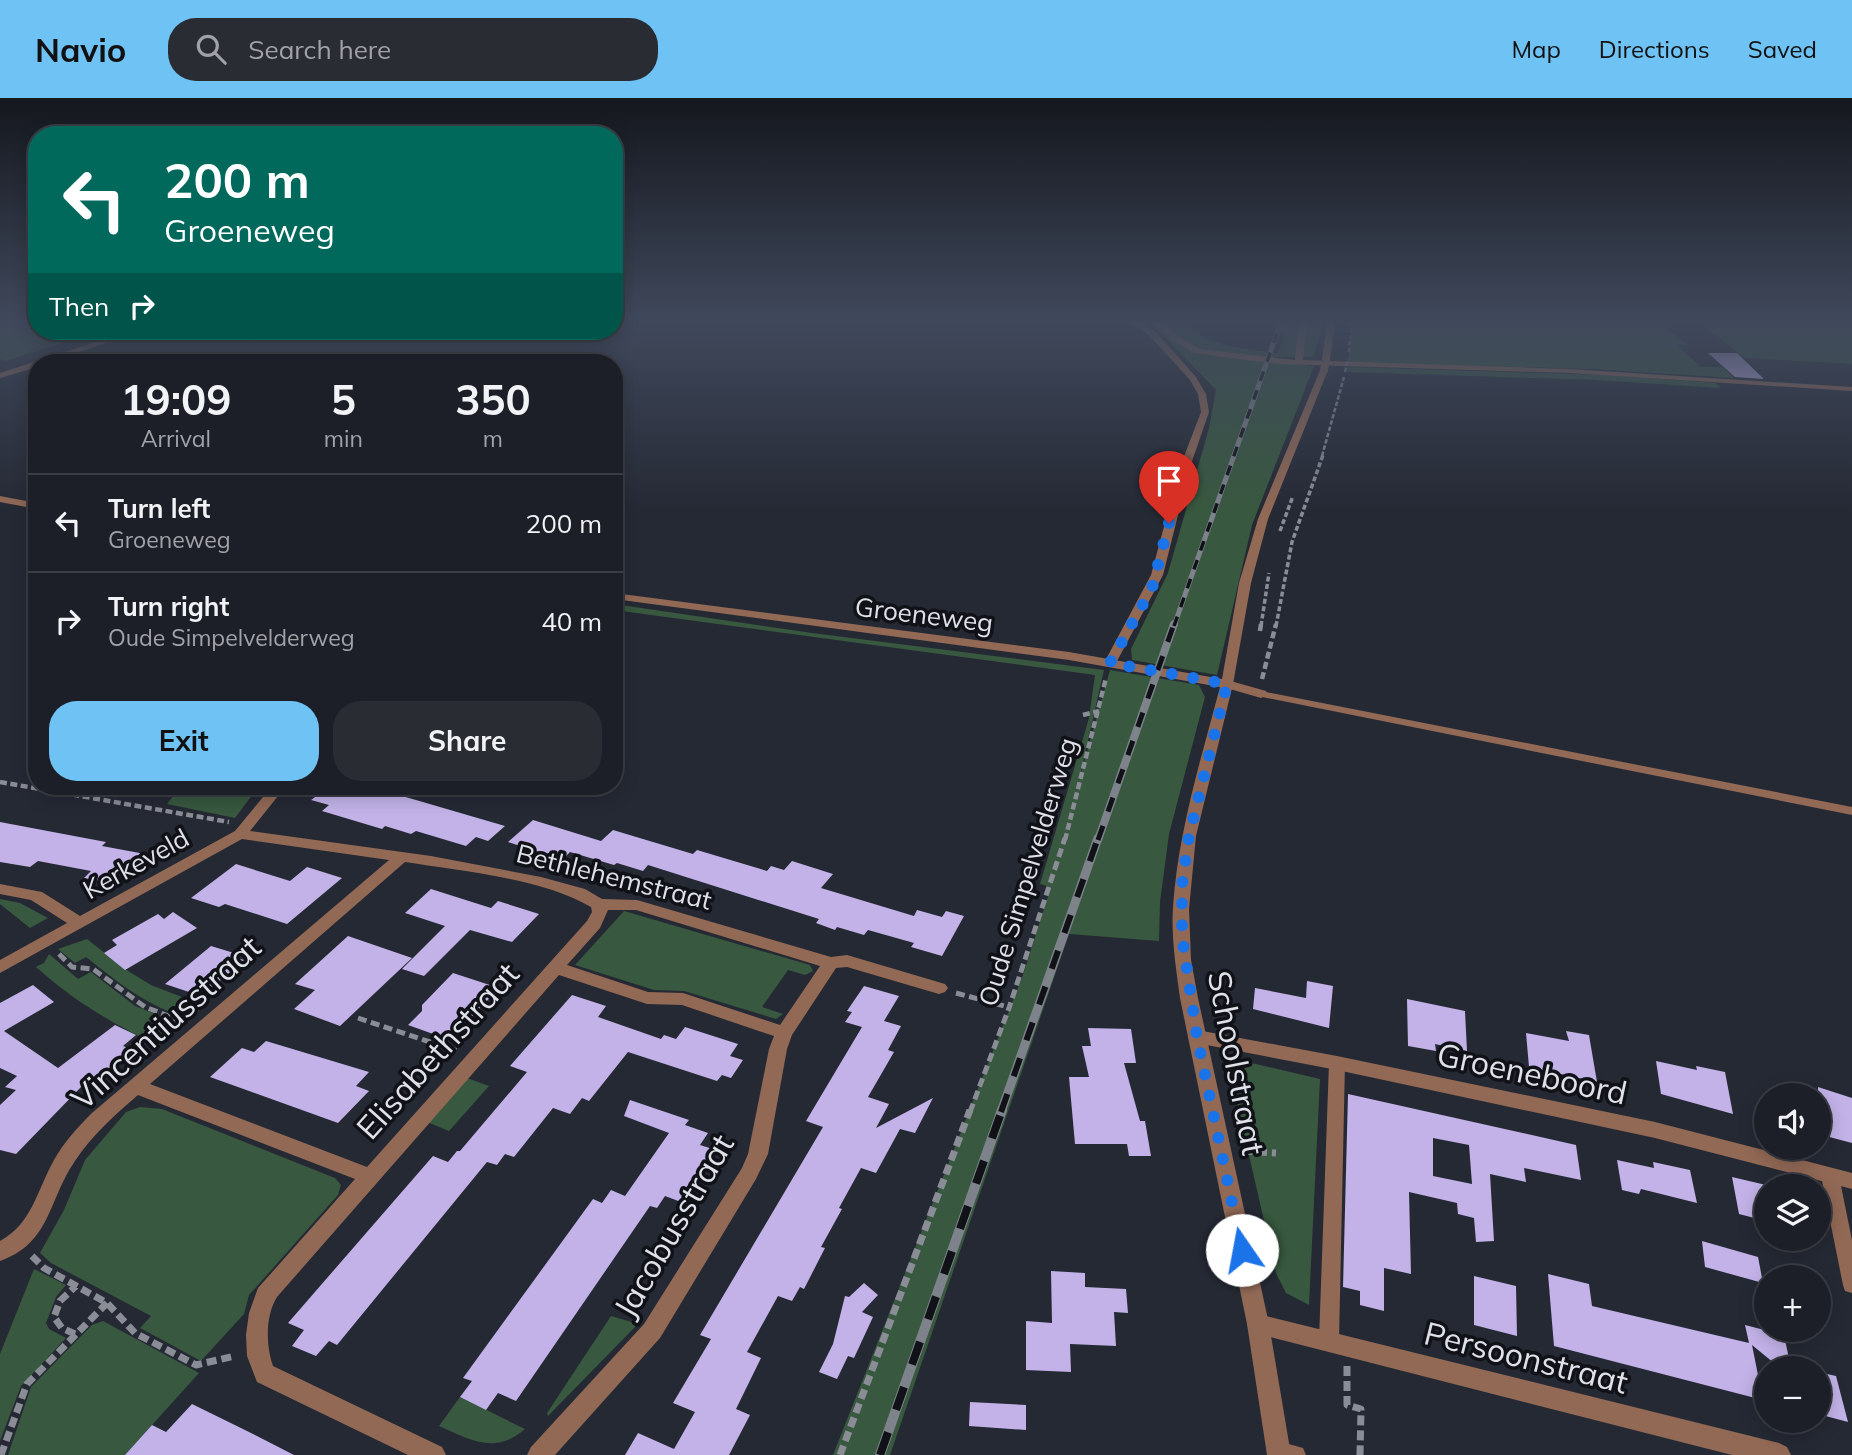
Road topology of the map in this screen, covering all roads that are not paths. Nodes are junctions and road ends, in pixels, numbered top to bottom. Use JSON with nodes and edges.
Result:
{"nodes":[{"id":1,"x":1197,"y":385,"type":"edge"},
{"id":2,"x":1317,"y":385,"type":"edge"},
{"id":3,"x":1793,"y":385,"type":"edge"},
{"id":4,"x":1852,"y":389,"type":"edge"},
{"id":5,"x":0,"y":499,"type":"edge"},
{"id":6,"x":28,"y":504,"type":"edge"},
{"id":7,"x":623,"y":597,"type":"edge"},
{"id":8,"x":1110,"y":663,"type":"junction"},
{"id":9,"x":1227,"y":684,"type":"junction"},
{"id":10,"x":1260,"y":693,"type":"joint"},
{"id":11,"x":272,"y":795,"type":"edge"},
{"id":12,"x":1852,"y":811,"type":"edge"},
{"id":13,"x":245,"y":829,"type":"junction"},
{"id":14,"x":400,"y":858,"type":"junction"},
{"id":15,"x":0,"y":889,"type":"edge"},
{"id":16,"x":599,"y":904,"type":"junction"},
{"id":17,"x":80,"y":923,"type":"junction"},
{"id":18,"x":831,"y":963,"type":"junction"},
{"id":19,"x":0,"y":967,"type":"edge"},
{"id":20,"x":554,"y":967,"type":"junction"},
{"id":21,"x":939,"y":988,"type":"road end"},
{"id":22,"x":784,"y":1033,"type":"junction"},
{"id":23,"x":1197,"y":1037,"type":"junction"},
{"id":24,"x":1337,"y":1063,"type":"junction"},
{"id":25,"x":135,"y":1086,"type":"junction"},
{"id":26,"x":1822,"y":1174,"type":"edge"},
{"id":27,"x":369,"y":1176,"type":"junction"},
{"id":28,"x":1831,"y":1176,"type":"edge"},
{"id":29,"x":1831,"y":1181,"type":"edge"},
{"id":30,"x":1852,"y":1181,"type":"edge"},
{"id":31,"x":0,"y":1252,"type":"edge"},
{"id":32,"x":1852,"y":1285,"type":"edge"},
{"id":33,"x":1258,"y":1324,"type":"junction"},
{"id":34,"x":1338,"y":1342,"type":"junction"},
{"id":35,"x":1284,"y":1454,"type":"edge"},
{"id":36,"x":434,"y":1455,"type":"edge"},
{"id":37,"x":539,"y":1455,"type":"edge"},
{"id":38,"x":1779,"y":1455,"type":"edge"}],
"edges":[{"from":1,"to":8,"type":"street"},
{"from":2,"to":9,"type":"street","name":"Schoolstraat"},
{"from":3,"to":4,"type":"street"},
{"from":5,"to":6,"type":"street"},
{"from":7,"to":8,"type":"street","name":"Groeneweg"},
{"from":8,"to":9,"type":"street","name":"Groeneweg"},
{"from":9,"to":10,"type":"street","name":"Groeneweg"},
{"from":9,"to":23,"type":"street","name":"Schoolstraat"},
{"from":10,"to":12,"type":"lane"},
{"from":11,"to":13,"type":"street","name":"Kerkeveld"},
{"from":13,"to":14,"type":"street","name":"Bethlehemstraat"},
{"from":13,"to":17,"type":"street","name":"Kerkeveld"},
{"from":14,"to":16,"type":"street","name":"Bethlehemstraat"},
{"from":14,"to":25,"type":"street","name":"Vincentiusstraat"},
{"from":15,"to":17,"type":"street"},
{"from":16,"to":18,"type":"street","name":"Bethlehemstraat"},
{"from":16,"to":20,"type":"street","name":"Elisabethstraat"},
{"from":17,"to":19,"type":"street","name":"Kerkeveld"},
{"from":18,"to":21,"type":"street","name":"Bethlehemstraat"},
{"from":18,"to":22,"type":"street","name":"Jacobusstraat"},
{"from":20,"to":22,"type":"street","name":"Elisabethstraat"},
{"from":20,"to":27,"type":"street","name":"Elisabethstraat"},
{"from":22,"to":37,"type":"street","name":"Jacobusstraat"},
{"from":23,"to":24,"type":"street","name":"Groeneboord"},
{"from":23,"to":33,"type":"street","name":"Schoolstraat"},
{"from":24,"to":26,"type":"street","name":"Groeneboord"},
{"from":24,"to":34,"type":"lane"},
{"from":25,"to":27,"type":"street","name":"Elisabethstraat"},
{"from":25,"to":31,"type":"street","name":"Vincentiusstraat"},
{"from":27,"to":36,"type":"street","name":"Elisabethstraat"},
{"from":28,"to":30,"type":"street","name":"Groeneboord"},
{"from":29,"to":32,"type":"lane"},
{"from":33,"to":34,"type":"street","name":"Persoonstraat"},
{"from":33,"to":35,"type":"street","name":"Schoolstraat"},
{"from":34,"to":38,"type":"street","name":"Persoonstraat"}]}
